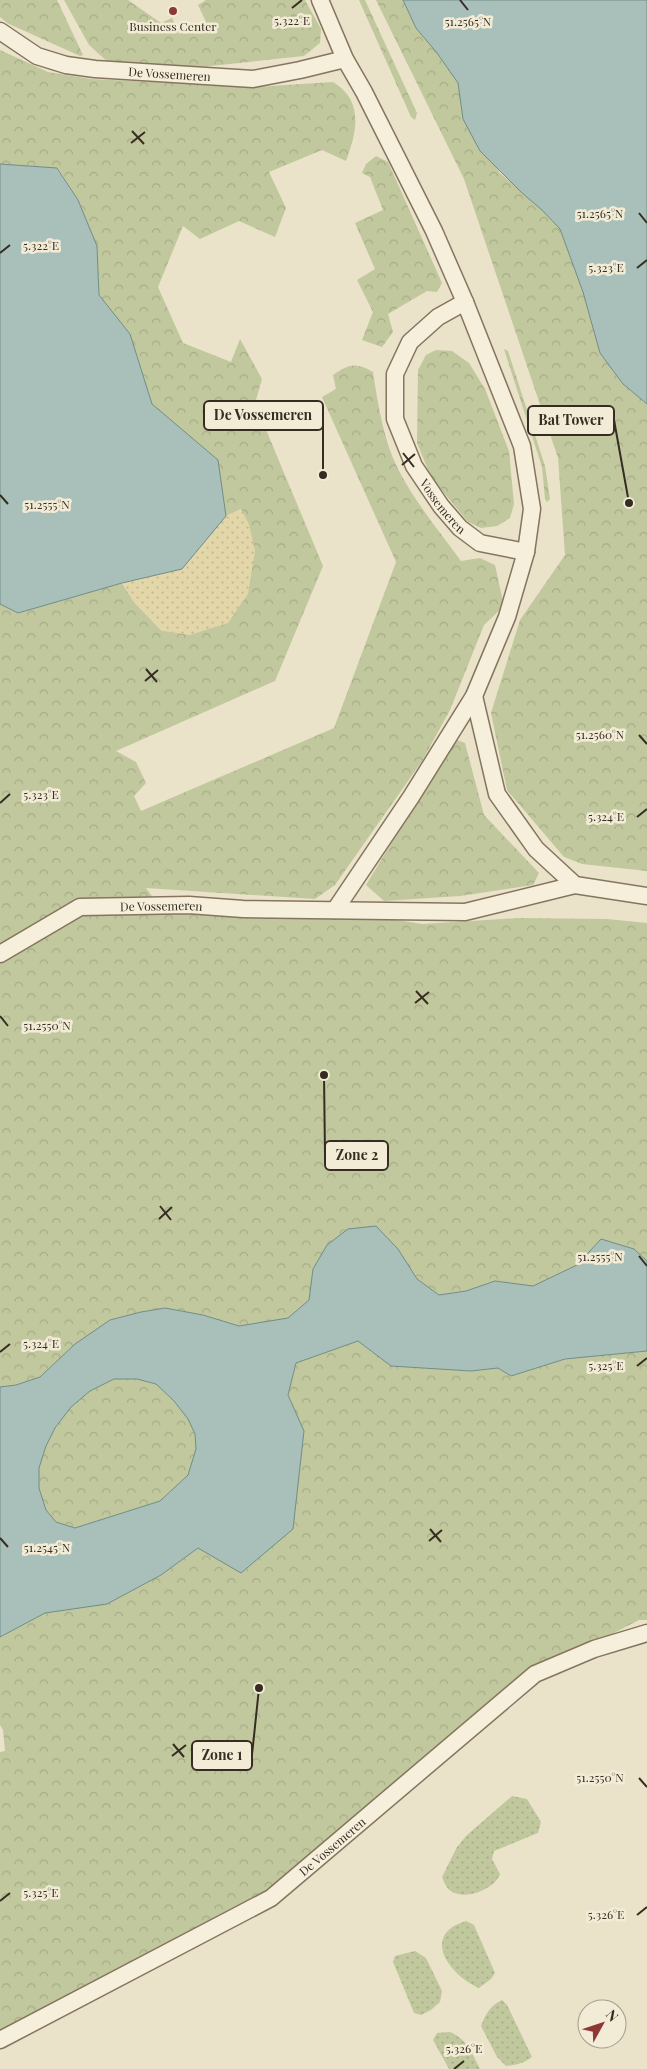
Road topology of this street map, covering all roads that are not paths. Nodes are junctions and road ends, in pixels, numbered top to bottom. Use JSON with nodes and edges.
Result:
{"nodes":[{"id":1,"x":320,"y":0,"type":"edge"},
{"id":2,"x":0,"y":32,"type":"edge"},
{"id":3,"x":345,"y":59,"type":"junction"},
{"id":4,"x":465,"y":302,"type":"junction"},
{"id":5,"x":526,"y":552,"type":"junction"},
{"id":6,"x":474,"y":696,"type":"junction"},
{"id":7,"x":575,"y":885,"type":"junction"},
{"id":8,"x":647,"y":896,"type":"edge"},
{"id":9,"x":335,"y":910,"type":"junction"},
{"id":10,"x":0,"y":954,"type":"edge"},
{"id":11,"x":647,"y":1633,"type":"edge"},
{"id":12,"x":0,"y":2040,"type":"edge"}],
"edges":[{"from":1,"to":3,"type":"lane"},
{"from":2,"to":3,"type":"lane","name":"De Vossemeren"},
{"from":3,"to":4,"type":"lane"},
{"from":4,"to":5,"type":"lane"},
{"from":4,"to":5,"type":"lane","name":"Vossemeren"},
{"from":5,"to":6,"type":"lane"},
{"from":6,"to":7,"type":"lane"},
{"from":6,"to":9,"type":"lane"},
{"from":7,"to":8,"type":"lane","name":"De Vossemeren"},
{"from":7,"to":9,"type":"lane","name":"De Vossemeren"},
{"from":9,"to":10,"type":"lane","name":"De Vossemeren"},
{"from":11,"to":12,"type":"lane","name":"De Vossemeren"}]}
